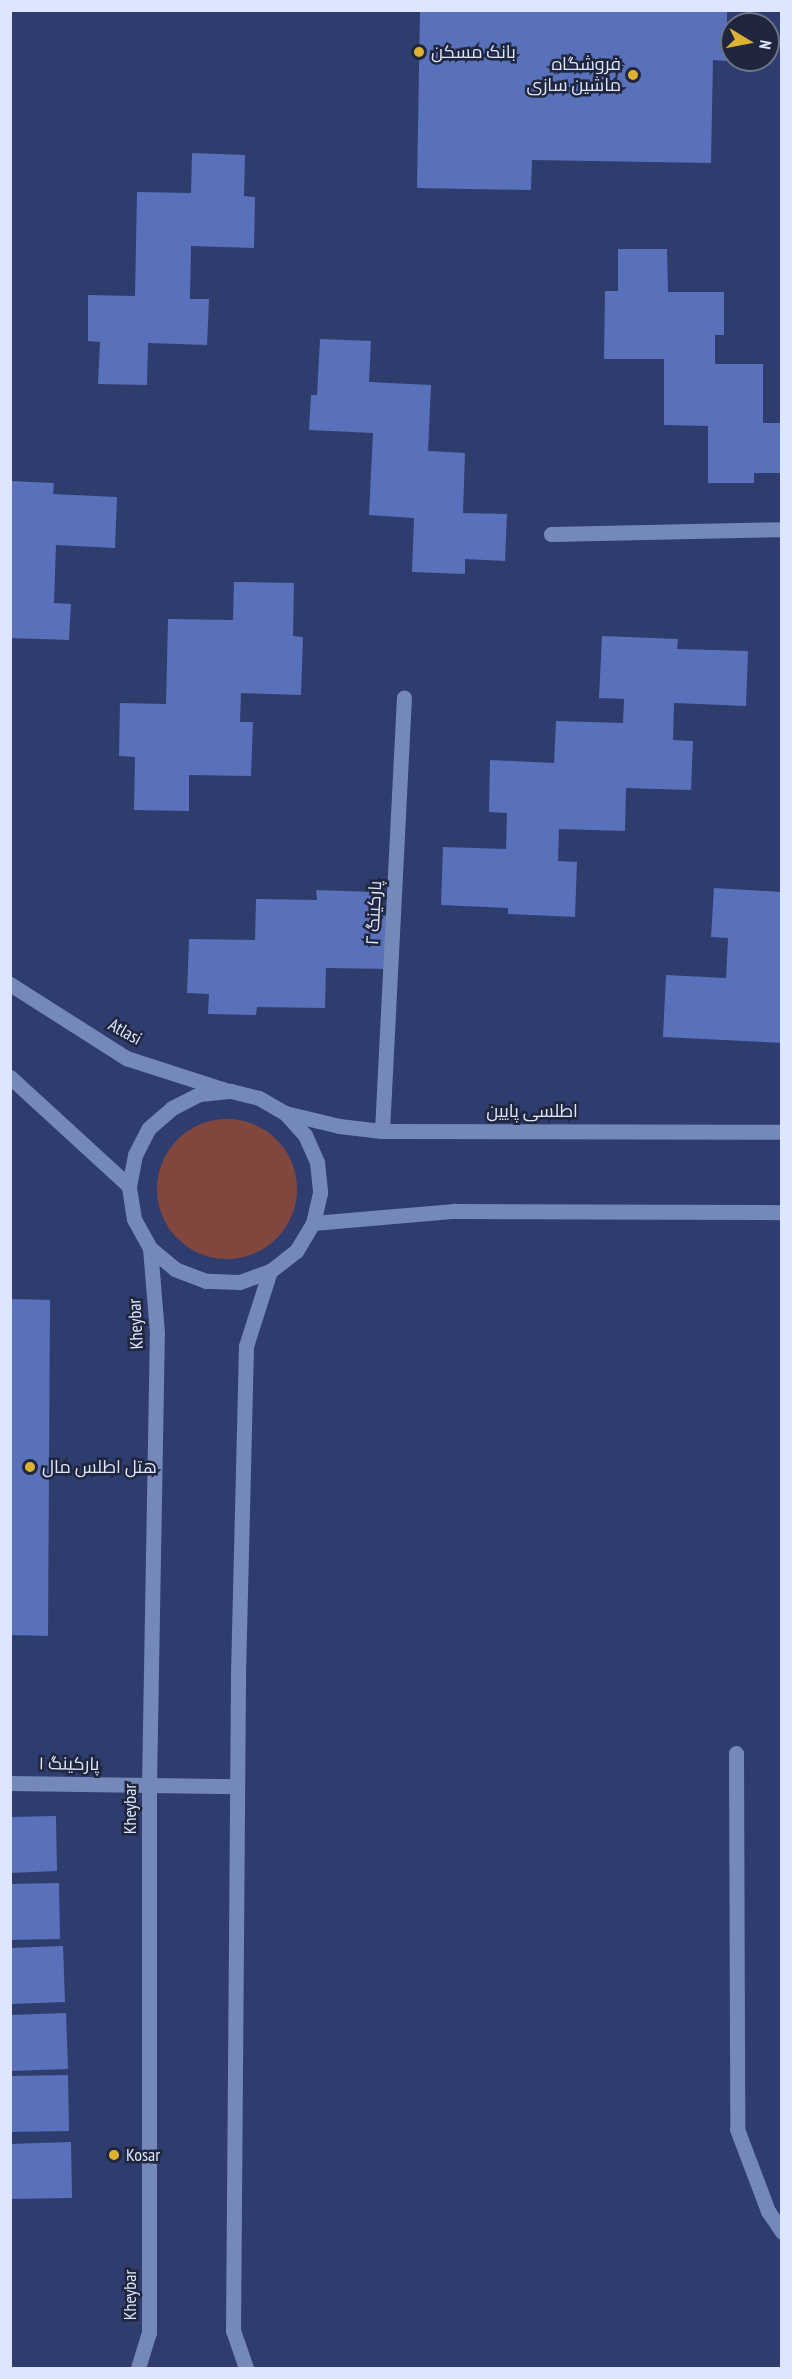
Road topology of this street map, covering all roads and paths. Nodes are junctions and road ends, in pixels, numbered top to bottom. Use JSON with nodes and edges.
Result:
{"nodes":[{"id":1,"x":782,"y":528,"type":"edge"},
{"id":2,"x":550,"y":534,"type":"dead end"},
{"id":3,"x":404,"y":698,"type":"dead end"},
{"id":4,"x":10,"y":984,"type":"edge"},
{"id":5,"x":10,"y":1077,"type":"edge"},
{"id":6,"x":231,"y":1092,"type":"junction"},
{"id":7,"x":285,"y":1113,"type":"junction"},
{"id":8,"x":382,"y":1131,"type":"junction"},
{"id":9,"x":782,"y":1132,"type":"edge"},
{"id":10,"x":129,"y":1186,"type":"junction"},
{"id":11,"x":782,"y":1212,"type":"edge"},
{"id":12,"x":313,"y":1223,"type":"junction"},
{"id":13,"x":150,"y":1248,"type":"junction"},
{"id":14,"x":270,"y":1271,"type":"junction"},
{"id":15,"x":736,"y":1754,"type":"dead end"},
{"id":16,"x":10,"y":1783,"type":"edge"},
{"id":17,"x":149,"y":1785,"type":"junction"},
{"id":18,"x":236,"y":1786,"type":"junction"},
{"id":19,"x":782,"y":2232,"type":"edge"},
{"id":20,"x":138,"y":2368,"type":"edge"},
{"id":21,"x":246,"y":2368,"type":"edge"}],
"edges":[{"from":1,"to":2,"type":"street"},
{"from":3,"to":8,"type":"street","name":"پارکینگ ۲"},
{"from":4,"to":6,"type":"street","name":"Atlasi"},
{"from":5,"to":10,"type":"street"},
{"from":6,"to":7,"type":"street"},
{"from":6,"to":10,"type":"street"},
{"from":7,"to":8,"type":"street","name":"اطلسی پایین"},
{"from":7,"to":12,"type":"street"},
{"from":8,"to":9,"type":"street","name":"اطلسی پایین"},
{"from":10,"to":13,"type":"street"},
{"from":11,"to":12,"type":"street"},
{"from":12,"to":14,"type":"street"},
{"from":13,"to":14,"type":"street"},
{"from":13,"to":17,"type":"street","name":"Kheybar"},
{"from":14,"to":18,"type":"street"},
{"from":15,"to":19,"type":"street"},
{"from":16,"to":17,"type":"street","name":"پارکینگ ۱"},
{"from":17,"to":18,"type":"street","name":"پارکینگ ۱"},
{"from":17,"to":20,"type":"street","name":"Kheybar"},
{"from":18,"to":21,"type":"street"}]}
